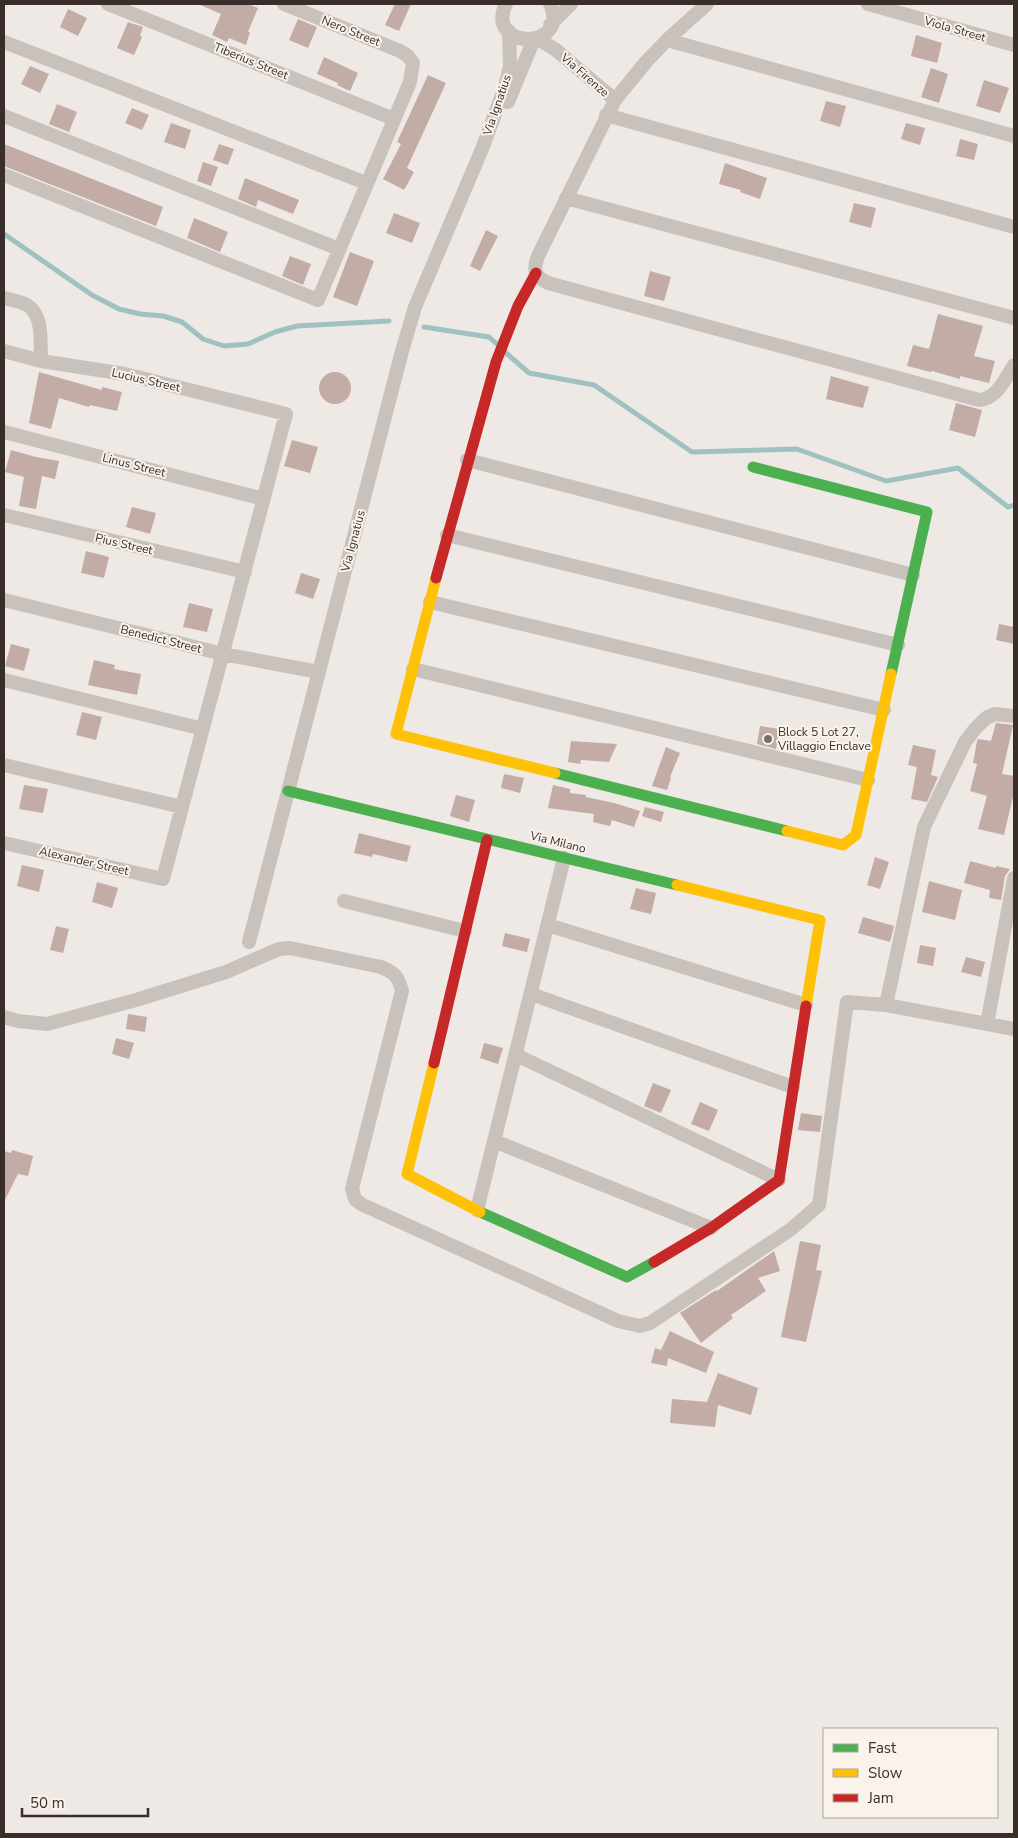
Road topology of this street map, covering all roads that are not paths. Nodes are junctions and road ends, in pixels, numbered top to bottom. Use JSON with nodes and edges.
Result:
{"nodes":[{"id":1,"x":108,"y":4,"type":"edge"},
{"id":2,"x":284,"y":4,"type":"edge"},
{"id":3,"x":494,"y":4,"type":"edge"},
{"id":4,"x":550,"y":4,"type":"edge"},
{"id":5,"x":571,"y":4,"type":"edge"},
{"id":6,"x":707,"y":4,"type":"edge"},
{"id":7,"x":868,"y":4,"type":"edge"},
{"id":8,"x":504,"y":10,"type":"edge"},
{"id":9,"x":549,"y":27,"type":"junction"},
{"id":10,"x":509,"y":32,"type":"junction"},
{"id":11,"x":536,"y":39,"type":"junction"},
{"id":12,"x":667,"y":40,"type":"junction"},
{"id":13,"x":4,"y":42,"type":"edge"},
{"id":14,"x":1014,"y":45,"type":"edge"},
{"id":15,"x":556,"y":50,"type":"junction"},
{"id":16,"x":615,"y":100,"type":"junction"},
{"id":17,"x":606,"y":115,"type":"junction"},
{"id":18,"x":4,"y":116,"type":"edge"},
{"id":19,"x":394,"y":119,"type":"junction"},
{"id":20,"x":1014,"y":136,"type":"edge"},
{"id":21,"x":482,"y":148,"type":"junction"},
{"id":22,"x":4,"y":175,"type":"edge"},
{"id":23,"x":366,"y":183,"type":"junction"},
{"id":24,"x":566,"y":198,"type":"junction"},
{"id":25,"x":1014,"y":227,"type":"edge"},
{"id":26,"x":339,"y":250,"type":"junction"},
{"id":27,"x":536,"y":273,"type":"junction"},
{"id":28,"x":4,"y":298,"type":"edge"},
{"id":29,"x":1014,"y":318,"type":"edge"},
{"id":30,"x":4,"y":351,"type":"edge"},
{"id":31,"x":41,"y":361,"type":"junction"},
{"id":32,"x":1014,"y":365,"type":"edge"},
{"id":33,"x":4,"y":432,"type":"edge"},
{"id":34,"x":467,"y":460,"type":"junction"},
{"id":35,"x":754,"y":467,"type":"dead end"},
{"id":36,"x":264,"y":499,"type":"junction"},
{"id":37,"x":4,"y":515,"type":"edge"},
{"id":38,"x":447,"y":535,"type":"junction"},
{"id":39,"x":245,"y":572,"type":"junction"},
{"id":40,"x":913,"y":575,"type":"junction"},
{"id":41,"x":4,"y":600,"type":"edge"},
{"id":42,"x":430,"y":602,"type":"junction"},
{"id":43,"x":898,"y":646,"type":"junction"},
{"id":44,"x":223,"y":654,"type":"junction"},
{"id":45,"x":413,"y":669,"type":"junction"},
{"id":46,"x":319,"y":672,"type":"junction"},
{"id":47,"x":4,"y":680,"type":"edge"},
{"id":48,"x":884,"y":710,"type":"junction"},
{"id":49,"x":1014,"y":716,"type":"edge"},
{"id":50,"x":203,"y":729,"type":"junction"},
{"id":51,"x":4,"y":765,"type":"edge"},
{"id":52,"x":868,"y":780,"type":"junction"},
{"id":53,"x":288,"y":791,"type":"junction"},
{"id":54,"x":182,"y":807,"type":"junction"},
{"id":55,"x":487,"y":840,"type":"junction"},
{"id":56,"x":4,"y":843,"type":"edge"},
{"id":57,"x":564,"y":858,"type":"junction"},
{"id":58,"x":1014,"y":878,"type":"edge"},
{"id":59,"x":344,"y":902,"type":"dead end"},
{"id":60,"x":548,"y":925,"type":"junction"},
{"id":61,"x":466,"y":931,"type":"junction"},
{"id":62,"x":249,"y":942,"type":"dead end"},
{"id":63,"x":531,"y":994,"type":"junction"},
{"id":64,"x":806,"y":1005,"type":"junction"},
{"id":65,"x":886,"y":1005,"type":"junction"},
{"id":66,"x":4,"y":1017,"type":"edge"},
{"id":67,"x":987,"y":1024,"type":"junction"},
{"id":68,"x":1014,"y":1029,"type":"edge"},
{"id":69,"x":516,"y":1055,"type":"junction"},
{"id":70,"x":793,"y":1087,"type":"junction"},
{"id":71,"x":494,"y":1141,"type":"junction"},
{"id":72,"x":779,"y":1180,"type":"junction"},
{"id":73,"x":478,"y":1210,"type":"junction"},
{"id":74,"x":710,"y":1228,"type":"junction"}],
"edges":[{"from":1,"to":19,"type":"street","name":"Tiberius Street"},
{"from":2,"to":19,"type":"street","name":"Nero Street"},
{"from":3,"to":8,"type":"street"},
{"from":4,"to":9,"type":"street"},
{"from":5,"to":9,"type":"street"},
{"from":6,"to":12,"type":"street"},
{"from":7,"to":14,"type":"street","name":"Viola Street"},
{"from":8,"to":10,"type":"street"},
{"from":9,"to":11,"type":"street"},
{"from":9,"to":15,"type":"street","name":"Via Firenze"},
{"from":10,"to":11,"type":"street","name":"Via Firenze"},
{"from":10,"to":21,"type":"street","name":"Via Ignatius"},
{"from":11,"to":15,"type":"street","name":"Via Firenze"},
{"from":11,"to":21,"type":"street","name":"Via Ignatius"},
{"from":12,"to":16,"type":"street"},
{"from":12,"to":20,"type":"street"},
{"from":13,"to":23,"type":"street"},
{"from":15,"to":16,"type":"street","name":"Via Firenze"},
{"from":16,"to":17,"type":"street"},
{"from":17,"to":24,"type":"street"},
{"from":17,"to":25,"type":"street"},
{"from":18,"to":26,"type":"street"},
{"from":19,"to":23,"type":"street"},
{"from":21,"to":46,"type":"street","name":"Via Ignatius"},
{"from":22,"to":26,"type":"street"},
{"from":23,"to":26,"type":"street"},
{"from":24,"to":27,"type":"street"},
{"from":24,"to":29,"type":"street"},
{"from":27,"to":32,"type":"street"},
{"from":27,"to":34,"type":"street"},
{"from":28,"to":31,"type":"street"},
{"from":30,"to":31,"type":"street","name":"Lucius Street"},
{"from":31,"to":36,"type":"street","name":"Lucius Street"},
{"from":33,"to":36,"type":"street","name":"Linus Street"},
{"from":34,"to":38,"type":"street"},
{"from":34,"to":40,"type":"street"},
{"from":35,"to":40,"type":"street"},
{"from":36,"to":39,"type":"street"},
{"from":37,"to":39,"type":"street","name":"Pius Street"},
{"from":38,"to":42,"type":"street"},
{"from":38,"to":43,"type":"street"},
{"from":39,"to":44,"type":"street"},
{"from":40,"to":43,"type":"street"},
{"from":41,"to":44,"type":"street","name":"Benedict Street"},
{"from":42,"to":45,"type":"street"},
{"from":42,"to":48,"type":"street"},
{"from":43,"to":48,"type":"street"},
{"from":44,"to":46,"type":"street","name":"Benedict Street"},
{"from":44,"to":50,"type":"street"},
{"from":45,"to":52,"type":"street"},
{"from":45,"to":52,"type":"street"},
{"from":46,"to":53,"type":"street","name":"Via Ignatius"},
{"from":47,"to":50,"type":"street"},
{"from":48,"to":52,"type":"street"},
{"from":49,"to":65,"type":"street"},
{"from":50,"to":54,"type":"street"},
{"from":51,"to":54,"type":"street"},
{"from":53,"to":55,"type":"street","name":"Via Milano"},
{"from":53,"to":62,"type":"street","name":"Via Ignatius"},
{"from":54,"to":56,"type":"street","name":"Alexander Street"},
{"from":55,"to":57,"type":"street","name":"Via Milano"},
{"from":55,"to":61,"type":"street"},
{"from":57,"to":60,"type":"street"},
{"from":57,"to":64,"type":"street","name":"Via Milano"},
{"from":58,"to":67,"type":"street"},
{"from":59,"to":61,"type":"street"},
{"from":60,"to":63,"type":"street"},
{"from":60,"to":64,"type":"street"},
{"from":61,"to":73,"type":"street"},
{"from":63,"to":69,"type":"street"},
{"from":63,"to":70,"type":"street"},
{"from":64,"to":70,"type":"street"},
{"from":65,"to":66,"type":"street"},
{"from":65,"to":67,"type":"street"},
{"from":67,"to":68,"type":"street"},
{"from":69,"to":71,"type":"street"},
{"from":69,"to":72,"type":"street"},
{"from":70,"to":72,"type":"street"},
{"from":71,"to":73,"type":"street"},
{"from":71,"to":74,"type":"street"},
{"from":72,"to":74,"type":"street"},
{"from":73,"to":74,"type":"street"}]}
